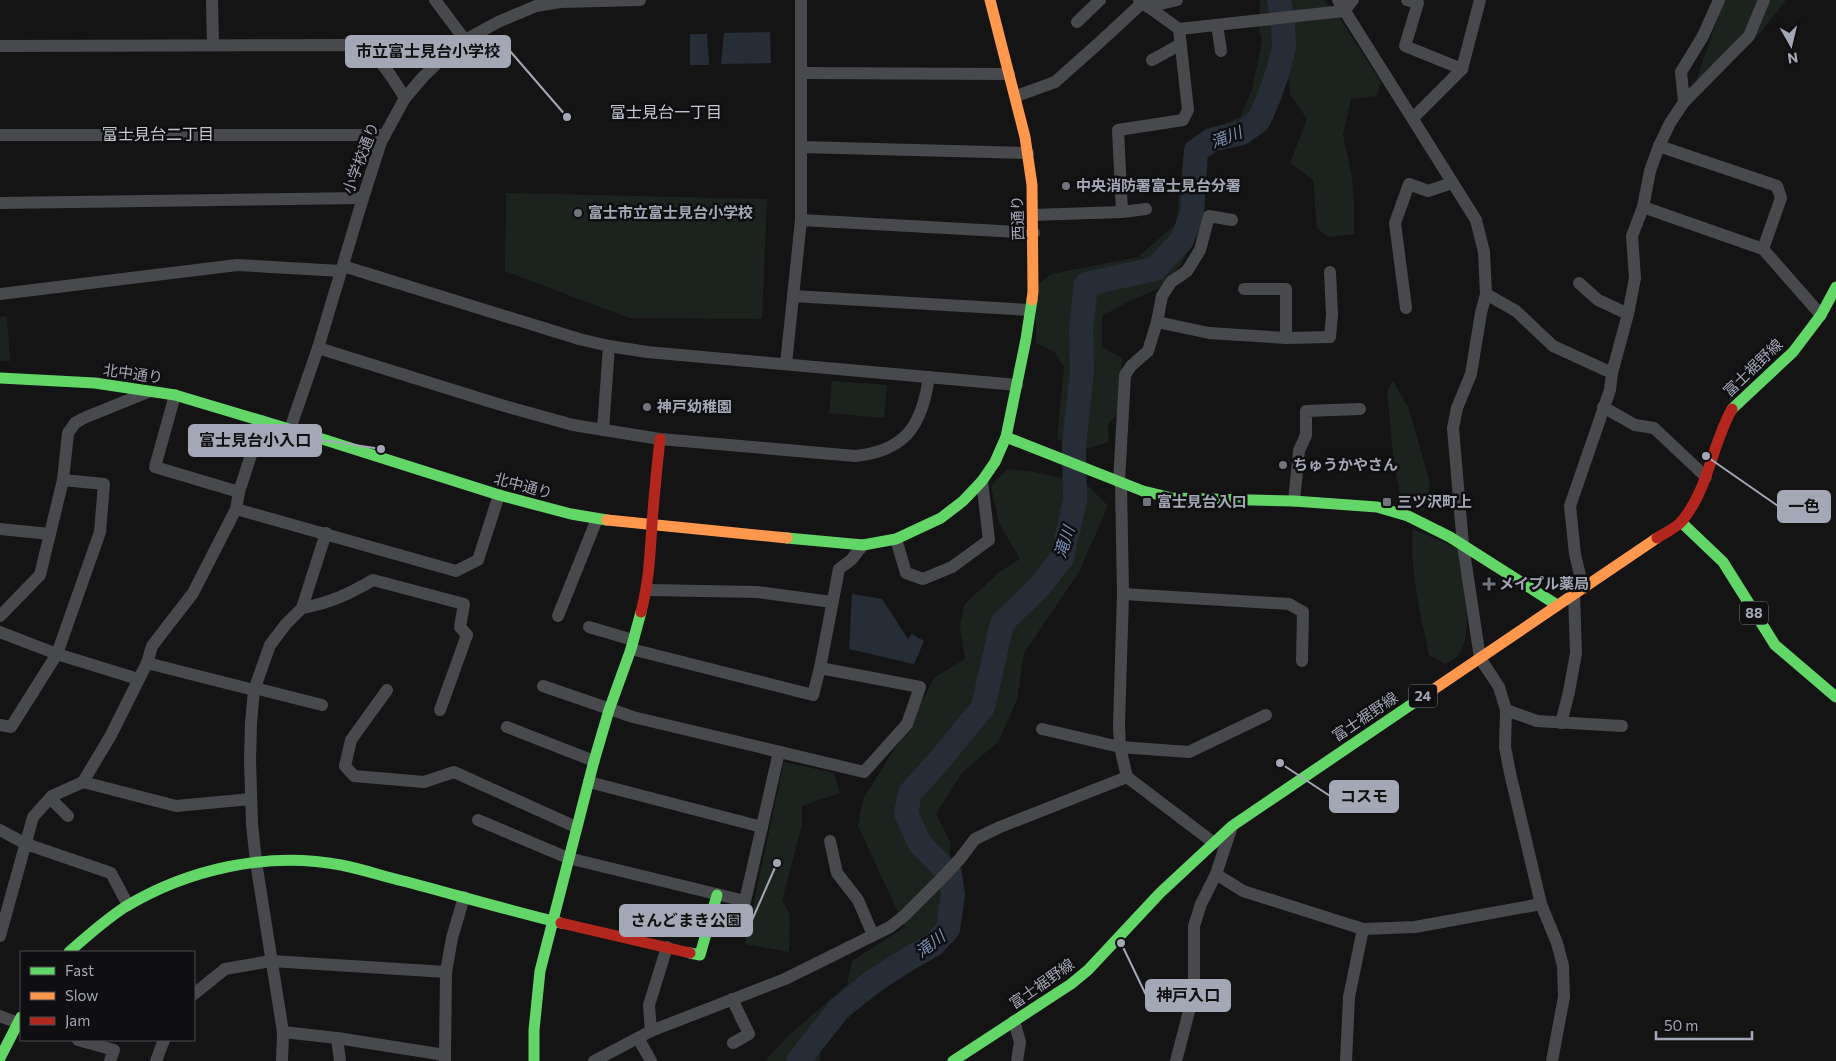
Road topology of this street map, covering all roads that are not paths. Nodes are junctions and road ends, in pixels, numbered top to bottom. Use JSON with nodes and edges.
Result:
{"nodes":[{"id":1,"x":212,"y":0,"type":"edge"},
{"id":2,"x":435,"y":0,"type":"edge"},
{"id":3,"x":640,"y":0,"type":"edge"},
{"id":4,"x":801,"y":0,"type":"edge"},
{"id":5,"x":990,"y":0,"type":"edge"},
{"id":6,"x":1100,"y":0,"type":"edge"},
{"id":7,"x":1176,"y":0,"type":"edge"},
{"id":8,"x":1353,"y":0,"type":"edge"},
{"id":9,"x":1408,"y":0,"type":"edge"},
{"id":10,"x":1480,"y":0,"type":"edge"},
{"id":11,"x":1720,"y":0,"type":"edge"},
{"id":12,"x":1764,"y":0,"type":"edge"},
{"id":13,"x":537,"y":3,"type":"edge"},
{"id":14,"x":1143,"y":3,"type":"edge"},
{"id":15,"x":1341,"y":5,"type":"edge"},
{"id":16,"x":1077,"y":22,"type":"dead end"},
{"id":17,"x":1217,"y":25,"type":"junction"},
{"id":18,"x":1179,"y":29,"type":"junction"},
{"id":19,"x":465,"y":40,"type":"junction"},
{"id":20,"x":1181,"y":44,"type":"junction"},
{"id":21,"x":213,"y":45,"type":"junction"},
{"id":22,"x":0,"y":46,"type":"edge"},
{"id":23,"x":1221,"y":51,"type":"dead end"},
{"id":24,"x":1152,"y":60,"type":"dead end"},
{"id":25,"x":1462,"y":68,"type":"junction"},
{"id":26,"x":801,"y":73,"type":"junction"},
{"id":27,"x":1009,"y":74,"type":"junction"},
{"id":28,"x":1016,"y":96,"type":"junction"},
{"id":29,"x":405,"y":98,"type":"junction"},
{"id":30,"x":1684,"y":102,"type":"junction"},
{"id":31,"x":1413,"y":118,"type":"junction"},
{"id":32,"x":385,"y":134,"type":"junction"},
{"id":33,"x":0,"y":135,"type":"edge"},
{"id":34,"x":801,"y":146,"type":"junction"},
{"id":35,"x":1659,"y":146,"type":"junction"},
{"id":36,"x":1028,"y":153,"type":"junction"},
{"id":37,"x":1452,"y":183,"type":"junction"},
{"id":38,"x":363,"y":198,"type":"junction"},
{"id":39,"x":0,"y":203,"type":"edge"},
{"id":40,"x":1643,"y":207,"type":"junction"},
{"id":41,"x":1146,"y":210,"type":"dead end"},
{"id":42,"x":1122,"y":212,"type":"junction"},
{"id":43,"x":1033,"y":215,"type":"junction"},
{"id":44,"x":801,"y":220,"type":"junction"},
{"id":45,"x":1232,"y":220,"type":"dead end"},
{"id":46,"x":1034,"y":233,"type":"junction"},
{"id":47,"x":1763,"y":249,"type":"junction"},
{"id":48,"x":342,"y":269,"type":"junction"},
{"id":49,"x":1330,"y":272,"type":"dead end"},
{"id":50,"x":1579,"y":283,"type":"dead end"},
{"id":51,"x":1836,"y":287,"type":"edge"},
{"id":52,"x":1244,"y":289,"type":"dead end"},
{"id":53,"x":0,"y":294,"type":"edge"},
{"id":54,"x":1486,"y":294,"type":"junction"},
{"id":55,"x":793,"y":296,"type":"junction"},
{"id":56,"x":1406,"y":308,"type":"dead end"},
{"id":57,"x":1030,"y":310,"type":"junction"},
{"id":58,"x":1628,"y":314,"type":"junction"},
{"id":59,"x":1821,"y":315,"type":"junction"},
{"id":60,"x":1158,"y":322,"type":"junction"},
{"id":61,"x":1286,"y":338,"type":"junction"},
{"id":62,"x":609,"y":346,"type":"junction"},
{"id":63,"x":318,"y":348,"type":"junction"},
{"id":64,"x":786,"y":364,"type":"junction"},
{"id":65,"x":1612,"y":373,"type":"junction"},
{"id":66,"x":929,"y":377,"type":"junction"},
{"id":67,"x":0,"y":378,"type":"edge"},
{"id":68,"x":1017,"y":385,"type":"junction"},
{"id":69,"x":151,"y":391,"type":"junction"},
{"id":70,"x":175,"y":395,"type":"junction"},
{"id":71,"x":1603,"y":407,"type":"junction"},
{"id":72,"x":1360,"y":409,"type":"dead end"},
{"id":73,"x":262,"y":421,"type":"junction"},
{"id":74,"x":290,"y":429,"type":"junction"},
{"id":75,"x":603,"y":430,"type":"junction"},
{"id":76,"x":1006,"y":437,"type":"junction"},
{"id":77,"x":660,"y":439,"type":"junction"},
{"id":78,"x":1706,"y":477,"type":"junction"},
{"id":79,"x":63,"y":480,"type":"junction"},
{"id":80,"x":982,"y":481,"type":"junction"},
{"id":81,"x":1117,"y":481,"type":"junction"},
{"id":82,"x":239,"y":492,"type":"junction"},
{"id":83,"x":499,"y":495,"type":"junction"},
{"id":84,"x":1294,"y":501,"type":"junction"},
{"id":85,"x":236,"y":509,"type":"junction"},
{"id":86,"x":597,"y":518,"type":"junction"},
{"id":87,"x":1681,"y":522,"type":"junction"},
{"id":88,"x":652,"y":525,"type":"junction"},
{"id":89,"x":0,"y":530,"type":"edge"},
{"id":90,"x":326,"y":533,"type":"junction"},
{"id":91,"x":50,"y":534,"type":"junction"},
{"id":92,"x":896,"y":539,"type":"junction"},
{"id":93,"x":863,"y":545,"type":"junction"},
{"id":94,"x":1463,"y":545,"type":"junction"},
{"id":95,"x":647,"y":590,"type":"junction"},
{"id":96,"x":1579,"y":591,"type":"junction"},
{"id":97,"x":1122,"y":594,"type":"junction"},
{"id":98,"x":832,"y":602,"type":"junction"},
{"id":99,"x":1557,"y":605,"type":"junction"},
{"id":100,"x":302,"y":608,"type":"junction"},
{"id":101,"x":0,"y":616,"type":"edge"},
{"id":102,"x":558,"y":616,"type":"dead end"},
{"id":103,"x":588,"y":627,"type":"dead end"},
{"id":104,"x":0,"y":632,"type":"edge"},
{"id":105,"x":632,"y":645,"type":"junction"},
{"id":106,"x":57,"y":654,"type":"junction"},
{"id":107,"x":1480,"y":658,"type":"junction"},
{"id":108,"x":1302,"y":661,"type":"dead end"},
{"id":109,"x":147,"y":663,"type":"junction"},
{"id":110,"x":820,"y":668,"type":"junction"},
{"id":111,"x":138,"y":680,"type":"junction"},
{"id":112,"x":543,"y":686,"type":"dead end"},
{"id":113,"x":255,"y":689,"type":"junction"},
{"id":114,"x":387,"y":690,"type":"dead end"},
{"id":115,"x":1836,"y":697,"type":"edge"},
{"id":116,"x":322,"y":705,"type":"dead end"},
{"id":117,"x":440,"y":710,"type":"dead end"},
{"id":118,"x":608,"y":710,"type":"junction"},
{"id":119,"x":1506,"y":710,"type":"junction"},
{"id":120,"x":1266,"y":715,"type":"dead end"},
{"id":121,"x":1562,"y":724,"type":"junction"},
{"id":122,"x":0,"y":725,"type":"edge"},
{"id":123,"x":1622,"y":726,"type":"dead end"},
{"id":124,"x":507,"y":728,"type":"dead end"},
{"id":125,"x":1042,"y":729,"type":"dead end"},
{"id":126,"x":1120,"y":747,"type":"junction"},
{"id":127,"x":779,"y":752,"type":"junction"},
{"id":128,"x":594,"y":761,"type":"junction"},
{"id":129,"x":1127,"y":777,"type":"junction"},
{"id":130,"x":83,"y":782,"type":"junction"},
{"id":131,"x":589,"y":782,"type":"junction"},
{"id":132,"x":50,"y":798,"type":"junction"},
{"id":133,"x":251,"y":799,"type":"junction"},
{"id":134,"x":68,"y":816,"type":"dead end"},
{"id":135,"x":478,"y":820,"type":"dead end"},
{"id":136,"x":762,"y":826,"type":"junction"},
{"id":137,"x":1232,"y":826,"type":"junction"},
{"id":138,"x":576,"y":827,"type":"junction"},
{"id":139,"x":0,"y":830,"type":"edge"},
{"id":140,"x":830,"y":841,"type":"dead end"},
{"id":141,"x":1214,"y":843,"type":"junction"},
{"id":142,"x":26,"y":844,"type":"junction"},
{"id":143,"x":568,"y":858,"type":"junction"},
{"id":144,"x":256,"y":862,"type":"junction"},
{"id":145,"x":1216,"y":874,"type":"junction"},
{"id":146,"x":717,"y":895,"type":"junction"},
{"id":147,"x":464,"y":897,"type":"junction"},
{"id":148,"x":1541,"y":904,"type":"junction"},
{"id":149,"x":128,"y":905,"type":"junction"},
{"id":150,"x":554,"y":920,"type":"junction"},
{"id":151,"x":1363,"y":929,"type":"junction"},
{"id":152,"x":873,"y":935,"type":"junction"},
{"id":153,"x":0,"y":936,"type":"edge"},
{"id":154,"x":667,"y":947,"type":"junction"},
{"id":155,"x":70,"y":951,"type":"edge"},
{"id":156,"x":271,"y":961,"type":"junction"},
{"id":157,"x":446,"y":972,"type":"junction"},
{"id":158,"x":195,"y":993,"type":"edge"},
{"id":159,"x":732,"y":999,"type":"junction"},
{"id":160,"x":0,"y":1016,"type":"edge"},
{"id":161,"x":20,"y":1021,"type":"edge"},
{"id":162,"x":1014,"y":1021,"type":"junction"},
{"id":163,"x":651,"y":1031,"type":"junction"},
{"id":164,"x":283,"y":1032,"type":"junction"},
{"id":165,"x":337,"y":1038,"type":"junction"},
{"id":166,"x":638,"y":1038,"type":"junction"},
{"id":167,"x":82,"y":1041,"type":"edge"},
{"id":168,"x":164,"y":1041,"type":"edge"},
{"id":169,"x":733,"y":1043,"type":"dead end"},
{"id":170,"x":0,"y":1058,"type":"edge"},
{"id":171,"x":445,"y":1058,"type":"edge"},
{"id":172,"x":110,"y":1061,"type":"edge"},
{"id":173,"x":156,"y":1061,"type":"edge"},
{"id":174,"x":282,"y":1061,"type":"edge"},
{"id":175,"x":340,"y":1061,"type":"edge"},
{"id":176,"x":534,"y":1061,"type":"edge"},
{"id":177,"x":594,"y":1061,"type":"edge"},
{"id":178,"x":651,"y":1061,"type":"edge"},
{"id":179,"x":953,"y":1061,"type":"edge"},
{"id":180,"x":1017,"y":1061,"type":"edge"},
{"id":181,"x":1176,"y":1061,"type":"edge"},
{"id":182,"x":1346,"y":1061,"type":"edge"},
{"id":183,"x":1552,"y":1061,"type":"edge"}],
"edges":[{"from":1,"to":21,"type":"street"},
{"from":2,"to":19,"type":"street"},
{"from":3,"to":13,"type":"street","name":"小学校通り"},
{"from":4,"to":26,"type":"street"},
{"from":5,"to":27,"type":"street","name":"西通り"},
{"from":6,"to":16,"type":"street"},
{"from":7,"to":14,"type":"street"},
{"from":8,"to":15,"type":"street"},
{"from":9,"to":25,"type":"street"},
{"from":10,"to":25,"type":"street"},
{"from":11,"to":30,"type":"street"},
{"from":12,"to":30,"type":"street"},
{"from":13,"to":19,"type":"street","name":"小学校通り"},
{"from":14,"to":18,"type":"street"},
{"from":14,"to":28,"type":"street"},
{"from":15,"to":17,"type":"street"},
{"from":15,"to":31,"type":"street"},
{"from":17,"to":18,"type":"street"},
{"from":17,"to":23,"type":"street"},
{"from":18,"to":20,"type":"street"},
{"from":19,"to":29,"type":"street","name":"小学校通り"},
{"from":20,"to":24,"type":"street"},
{"from":20,"to":42,"type":"street"},
{"from":21,"to":22,"type":"street"},
{"from":21,"to":29,"type":"street"},
{"from":25,"to":31,"type":"street"},
{"from":26,"to":27,"type":"street"},
{"from":26,"to":34,"type":"street"},
{"from":27,"to":28,"type":"street","name":"西通り"},
{"from":28,"to":36,"type":"street","name":"西通り"},
{"from":29,"to":32,"type":"street","name":"小学校通り"},
{"from":30,"to":35,"type":"street"},
{"from":31,"to":37,"type":"street"},
{"from":32,"to":33,"type":"street"},
{"from":32,"to":38,"type":"street","name":"小学校通り"},
{"from":34,"to":36,"type":"street"},
{"from":34,"to":44,"type":"street"},
{"from":35,"to":40,"type":"street"},
{"from":35,"to":47,"type":"street"},
{"from":36,"to":43,"type":"street","name":"西通り"},
{"from":37,"to":54,"type":"street"},
{"from":37,"to":56,"type":"street"},
{"from":38,"to":39,"type":"street"},
{"from":38,"to":48,"type":"street","name":"小学校通り"},
{"from":40,"to":47,"type":"street"},
{"from":40,"to":58,"type":"street"},
{"from":41,"to":42,"type":"street"},
{"from":42,"to":43,"type":"street"},
{"from":43,"to":46,"type":"street","name":"西通り"},
{"from":44,"to":46,"type":"street"},
{"from":44,"to":55,"type":"street"},
{"from":45,"to":60,"type":"street"},
{"from":46,"to":57,"type":"street","name":"西通り"},
{"from":47,"to":59,"type":"street"},
{"from":48,"to":53,"type":"street"},
{"from":48,"to":62,"type":"street"},
{"from":48,"to":63,"type":"street","name":"小学校通り"},
{"from":49,"to":61,"type":"street"},
{"from":50,"to":58,"type":"street"},
{"from":51,"to":59,"type":"street","name":"富士裾野線","number":"24"},
{"from":52,"to":61,"type":"street"},
{"from":54,"to":65,"type":"street"},
{"from":54,"to":94,"type":"street"},
{"from":55,"to":57,"type":"street"},
{"from":55,"to":64,"type":"street"},
{"from":57,"to":68,"type":"street","name":"西通り"},
{"from":58,"to":65,"type":"street"},
{"from":59,"to":78,"type":"street","name":"富士裾野線","number":"24"},
{"from":60,"to":61,"type":"street"},
{"from":60,"to":81,"type":"street"},
{"from":62,"to":64,"type":"street"},
{"from":62,"to":75,"type":"street"},
{"from":63,"to":74,"type":"street","name":"小学校通り"},
{"from":63,"to":75,"type":"street"},
{"from":64,"to":66,"type":"street"},
{"from":65,"to":71,"type":"street"},
{"from":66,"to":68,"type":"street"},
{"from":66,"to":77,"type":"street"},
{"from":67,"to":69,"type":"street","name":"北中通り"},
{"from":68,"to":76,"type":"street","name":"西通り"},
{"from":69,"to":70,"type":"street","name":"北中通り"},
{"from":69,"to":79,"type":"street"},
{"from":70,"to":73,"type":"street","name":"北中通り"},
{"from":70,"to":82,"type":"street"},
{"from":71,"to":78,"type":"street"},
{"from":71,"to":96,"type":"street"},
{"from":72,"to":84,"type":"street"},
{"from":73,"to":74,"type":"street","name":"北中通り"},
{"from":73,"to":82,"type":"street"},
{"from":74,"to":83,"type":"street","name":"北中通り"},
{"from":75,"to":77,"type":"street"},
{"from":76,"to":80,"type":"street","name":"北中通り"},
{"from":76,"to":81,"type":"street"},
{"from":77,"to":88,"type":"street"},
{"from":78,"to":87,"type":"street","name":"富士裾野線","number":"24"},
{"from":79,"to":91,"type":"street"},
{"from":79,"to":106,"type":"street"},
{"from":80,"to":92,"type":"street","name":"北中通り"},
{"from":80,"to":92,"type":"street"},
{"from":81,"to":84,"type":"street"},
{"from":81,"to":97,"type":"street"},
{"from":82,"to":85,"type":"street"},
{"from":83,"to":86,"type":"street","name":"北中通り"},
{"from":83,"to":90,"type":"street"},
{"from":84,"to":94,"type":"street"},
{"from":85,"to":90,"type":"street"},
{"from":85,"to":109,"type":"street"},
{"from":86,"to":88,"type":"street","name":"北中通り"},
{"from":86,"to":102,"type":"street"},
{"from":87,"to":96,"type":"street","name":"富士裾野線","number":"24"},
{"from":87,"to":115,"type":"street","number":"88"},
{"from":88,"to":93,"type":"street","name":"北中通り"},
{"from":88,"to":95,"type":"street"},
{"from":89,"to":91,"type":"street"},
{"from":90,"to":100,"type":"street"},
{"from":91,"to":101,"type":"street"},
{"from":92,"to":93,"type":"street","name":"北中通り"},
{"from":93,"to":98,"type":"street"},
{"from":94,"to":99,"type":"street"},
{"from":94,"to":107,"type":"street"},
{"from":95,"to":98,"type":"street"},
{"from":95,"to":105,"type":"street"},
{"from":96,"to":99,"type":"street","name":"富士裾野線","number":"24"},
{"from":96,"to":121,"type":"street"},
{"from":97,"to":108,"type":"street"},
{"from":97,"to":126,"type":"street"},
{"from":98,"to":110,"type":"street"},
{"from":99,"to":107,"type":"street","name":"富士裾野線","number":"24"},
{"from":100,"to":113,"type":"street"},
{"from":100,"to":117,"type":"street"},
{"from":103,"to":105,"type":"street"},
{"from":104,"to":106,"type":"street"},
{"from":105,"to":110,"type":"street"},
{"from":105,"to":118,"type":"street"},
{"from":106,"to":111,"type":"street"},
{"from":106,"to":122,"type":"street"},
{"from":107,"to":119,"type":"street"},
{"from":107,"to":137,"type":"street","name":"富士裾野線","number":"24"},
{"from":109,"to":111,"type":"street"},
{"from":109,"to":113,"type":"street"},
{"from":110,"to":127,"type":"street"},
{"from":111,"to":130,"type":"street"},
{"from":112,"to":118,"type":"street"},
{"from":113,"to":116,"type":"street"},
{"from":113,"to":133,"type":"street"},
{"from":114,"to":138,"type":"street"},
{"from":118,"to":127,"type":"street"},
{"from":118,"to":128,"type":"street"},
{"from":119,"to":121,"type":"street"},
{"from":119,"to":148,"type":"street"},
{"from":120,"to":126,"type":"street"},
{"from":121,"to":123,"type":"street"},
{"from":124,"to":128,"type":"street"},
{"from":125,"to":126,"type":"street"},
{"from":126,"to":129,"type":"street"},
{"from":127,"to":136,"type":"street"},
{"from":128,"to":131,"type":"street"},
{"from":129,"to":141,"type":"street"},
{"from":129,"to":152,"type":"street"},
{"from":130,"to":132,"type":"street"},
{"from":130,"to":133,"type":"street"},
{"from":131,"to":136,"type":"street"},
{"from":131,"to":138,"type":"street"},
{"from":132,"to":134,"type":"street"},
{"from":132,"to":142,"type":"street"},
{"from":133,"to":144,"type":"street"},
{"from":135,"to":143,"type":"street"},
{"from":136,"to":146,"type":"street"},
{"from":137,"to":141,"type":"street","name":"富士裾野線","number":"24"},
{"from":137,"to":145,"type":"street"},
{"from":138,"to":143,"type":"street"},
{"from":139,"to":142,"type":"street"},
{"from":140,"to":152,"type":"street"},
{"from":141,"to":162,"type":"street","name":"富士裾野線","number":"24"},
{"from":142,"to":149,"type":"street"},
{"from":142,"to":153,"type":"street"},
{"from":143,"to":146,"type":"street"},
{"from":143,"to":150,"type":"street"},
{"from":144,"to":147,"type":"street"},
{"from":144,"to":149,"type":"street"},
{"from":144,"to":156,"type":"street"},
{"from":145,"to":151,"type":"street"},
{"from":145,"to":181,"type":"street"},
{"from":146,"to":154,"type":"street"},
{"from":147,"to":150,"type":"street"},
{"from":147,"to":157,"type":"street"},
{"from":148,"to":151,"type":"street"},
{"from":148,"to":183,"type":"street"},
{"from":149,"to":155,"type":"street"},
{"from":150,"to":154,"type":"street"},
{"from":150,"to":176,"type":"street"},
{"from":151,"to":182,"type":"street"},
{"from":152,"to":159,"type":"street"},
{"from":154,"to":163,"type":"street"},
{"from":156,"to":157,"type":"street"},
{"from":156,"to":158,"type":"street"},
{"from":156,"to":164,"type":"street"},
{"from":157,"to":171,"type":"street"},
{"from":159,"to":163,"type":"street"},
{"from":159,"to":169,"type":"street"},
{"from":160,"to":161,"type":"street"},
{"from":161,"to":170,"type":"street"},
{"from":162,"to":179,"type":"street","name":"富士裾野線","number":"24"},
{"from":162,"to":180,"type":"street"},
{"from":163,"to":166,"type":"street"},
{"from":164,"to":165,"type":"street"},
{"from":164,"to":174,"type":"street"},
{"from":165,"to":171,"type":"street"},
{"from":165,"to":175,"type":"street"},
{"from":166,"to":177,"type":"street"},
{"from":166,"to":178,"type":"street"},
{"from":167,"to":172,"type":"street"},
{"from":168,"to":173,"type":"street"}]}
